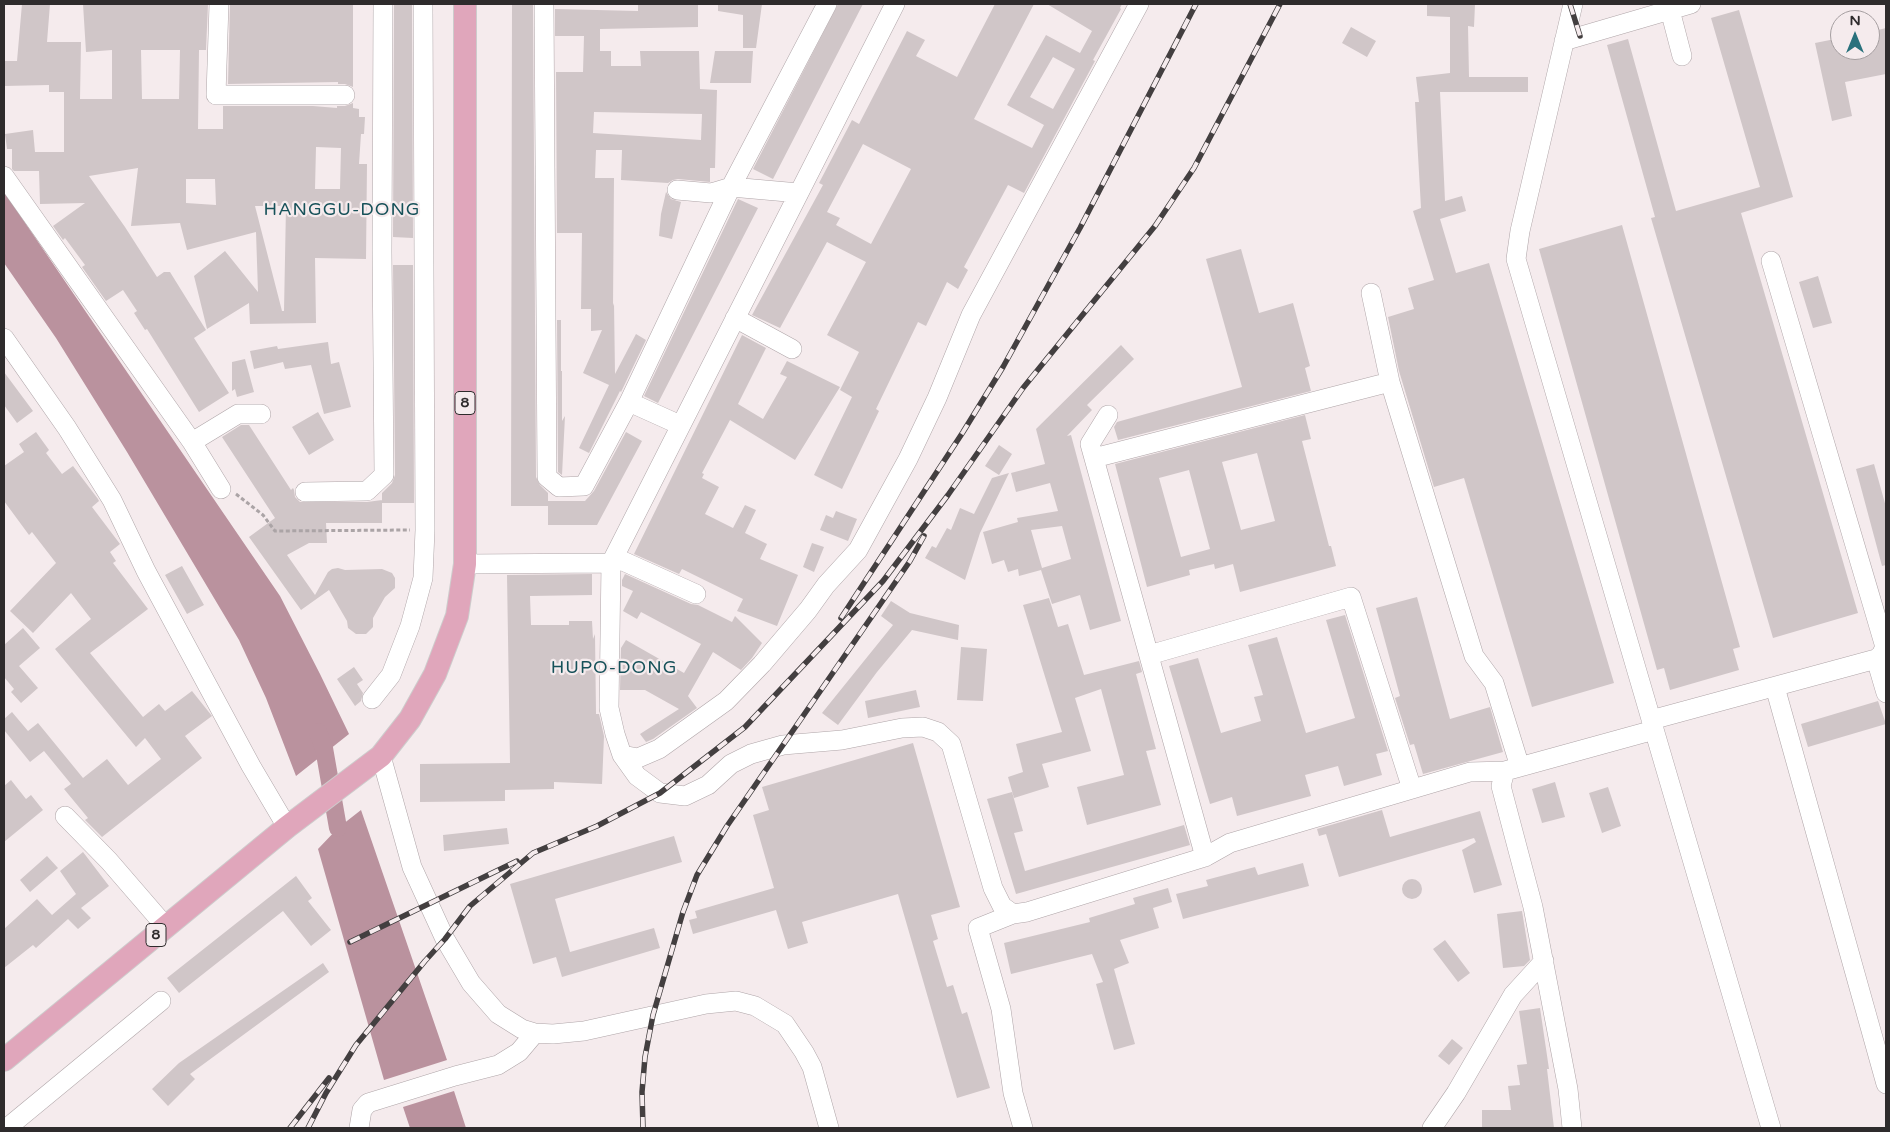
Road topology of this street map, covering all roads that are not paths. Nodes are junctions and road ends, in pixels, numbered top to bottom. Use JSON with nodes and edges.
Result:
{"nodes":[{"id":1,"x":219,"y":4,"type":"edge"},
{"id":2,"x":383,"y":4,"type":"edge"},
{"id":3,"x":423,"y":4,"type":"edge"},
{"id":4,"x":465,"y":4,"type":"edge"},
{"id":5,"x":544,"y":4,"type":"edge"},
{"id":6,"x":828,"y":4,"type":"edge"},
{"id":7,"x":895,"y":4,"type":"edge"},
{"id":8,"x":1138,"y":4,"type":"edge"},
{"id":9,"x":1573,"y":4,"type":"edge"},
{"id":10,"x":1691,"y":4,"type":"edge"},
{"id":11,"x":1670,"y":10,"type":"junction"},
{"id":12,"x":1564,"y":41,"type":"junction"},
{"id":13,"x":1682,"y":56,"type":"dead end"},
{"id":14,"x":345,"y":95,"type":"dead end"},
{"id":15,"x":4,"y":176,"type":"edge"},
{"id":16,"x":731,"y":187,"type":"junction"},
{"id":17,"x":677,"y":190,"type":"dead end"},
{"id":18,"x":799,"y":193,"type":"junction"},
{"id":19,"x":1771,"y":261,"type":"dead end"},
{"id":20,"x":1371,"y":293,"type":"dead end"},
{"id":21,"x":735,"y":318,"type":"junction"},
{"id":22,"x":4,"y":338,"type":"edge"},
{"id":23,"x":792,"y":349,"type":"dead end"},
{"id":24,"x":1390,"y":382,"type":"junction"},
{"id":25,"x":629,"y":402,"type":"junction"},
{"id":26,"x":261,"y":414,"type":"dead end"},
{"id":27,"x":1108,"y":415,"type":"dead end"},
{"id":28,"x":680,"y":425,"type":"junction"},
{"id":29,"x":192,"y":442,"type":"junction"},
{"id":30,"x":1094,"y":458,"type":"junction"},
{"id":31,"x":221,"y":489,"type":"road end"},
{"id":32,"x":305,"y":492,"type":"dead end"},
{"id":33,"x":613,"y":560,"type":"junction"},
{"id":34,"x":465,"y":564,"type":"junction"},
{"id":35,"x":696,"y":594,"type":"dead end"},
{"id":36,"x":1149,"y":655,"type":"junction"},
{"id":37,"x":1876,"y":659,"type":"junction"},
{"id":38,"x":1775,"y":687,"type":"junction"},
{"id":39,"x":1886,"y":693,"type":"edge"},
{"id":40,"x":372,"y":699,"type":"dead end"},
{"id":41,"x":1653,"y":725,"type":"junction"},
{"id":42,"x":622,"y":755,"type":"junction"},
{"id":43,"x":381,"y":756,"type":"junction"},
{"id":44,"x":1512,"y":769,"type":"junction"},
{"id":45,"x":1412,"y":789,"type":"junction"},
{"id":46,"x":65,"y":816,"type":"dead end"},
{"id":47,"x":288,"y":827,"type":"junction"},
{"id":48,"x":1205,"y":857,"type":"junction"},
{"id":49,"x":1013,"y":914,"type":"junction"},
{"id":50,"x":166,"y":927,"type":"junction"},
{"id":51,"x":1544,"y":962,"type":"junction"},
{"id":52,"x":161,"y":1001,"type":"dead end"},
{"id":53,"x":535,"y":1033,"type":"junction"},
{"id":54,"x":4,"y":1060,"type":"edge"},
{"id":55,"x":1886,"y":1084,"type":"edge"},
{"id":56,"x":7,"y":1128,"type":"edge"},
{"id":57,"x":359,"y":1128,"type":"edge"},
{"id":58,"x":829,"y":1128,"type":"edge"},
{"id":59,"x":1023,"y":1128,"type":"edge"},
{"id":60,"x":1432,"y":1128,"type":"edge"},
{"id":61,"x":1572,"y":1128,"type":"edge"},
{"id":62,"x":1771,"y":1128,"type":"edge"}],
"edges":[{"from":1,"to":14,"type":"street"},
{"from":2,"to":32,"type":"street"},
{"from":3,"to":40,"type":"street"},
{"from":4,"to":34,"type":"main road","number":"8"},
{"from":5,"to":25,"type":"street"},
{"from":6,"to":16,"type":"street"},
{"from":7,"to":18,"type":"street"},
{"from":8,"to":42,"type":"street"},
{"from":9,"to":12,"type":"street"},
{"from":10,"to":11,"type":"street"},
{"from":11,"to":12,"type":"street"},
{"from":11,"to":13,"type":"street"},
{"from":12,"to":41,"type":"street"},
{"from":15,"to":29,"type":"street"},
{"from":16,"to":17,"type":"street"},
{"from":16,"to":18,"type":"street"},
{"from":16,"to":25,"type":"street"},
{"from":18,"to":21,"type":"street"},
{"from":19,"to":37,"type":"street"},
{"from":20,"to":24,"type":"street"},
{"from":21,"to":23,"type":"street"},
{"from":21,"to":28,"type":"street"},
{"from":22,"to":47,"type":"street"},
{"from":24,"to":30,"type":"street"},
{"from":24,"to":44,"type":"street"},
{"from":25,"to":28,"type":"street"},
{"from":26,"to":29,"type":"street"},
{"from":27,"to":30,"type":"street"},
{"from":28,"to":33,"type":"street"},
{"from":29,"to":31,"type":"street"},
{"from":30,"to":36,"type":"street"},
{"from":33,"to":34,"type":"street"},
{"from":33,"to":35,"type":"street"},
{"from":33,"to":42,"type":"street"},
{"from":34,"to":43,"type":"main road","number":"8"},
{"from":36,"to":45,"type":"street"},
{"from":36,"to":48,"type":"street"},
{"from":37,"to":38,"type":"street"},
{"from":37,"to":39,"type":"street"},
{"from":38,"to":41,"type":"street"},
{"from":38,"to":55,"type":"street"},
{"from":41,"to":44,"type":"street"},
{"from":41,"to":62,"type":"street"},
{"from":42,"to":49,"type":"street"},
{"from":43,"to":47,"type":"main road","number":"8"},
{"from":43,"to":53,"type":"street"},
{"from":44,"to":45,"type":"street"},
{"from":44,"to":51,"type":"street"},
{"from":45,"to":48,"type":"street"},
{"from":46,"to":50,"type":"street"},
{"from":47,"to":50,"type":"main road","number":"8"},
{"from":48,"to":49,"type":"street"},
{"from":49,"to":59,"type":"street"},
{"from":50,"to":54,"type":"main road","number":"8"},
{"from":51,"to":60,"type":"street"},
{"from":51,"to":61,"type":"street"},
{"from":52,"to":56,"type":"street"},
{"from":53,"to":57,"type":"street"},
{"from":53,"to":58,"type":"street"}]}
